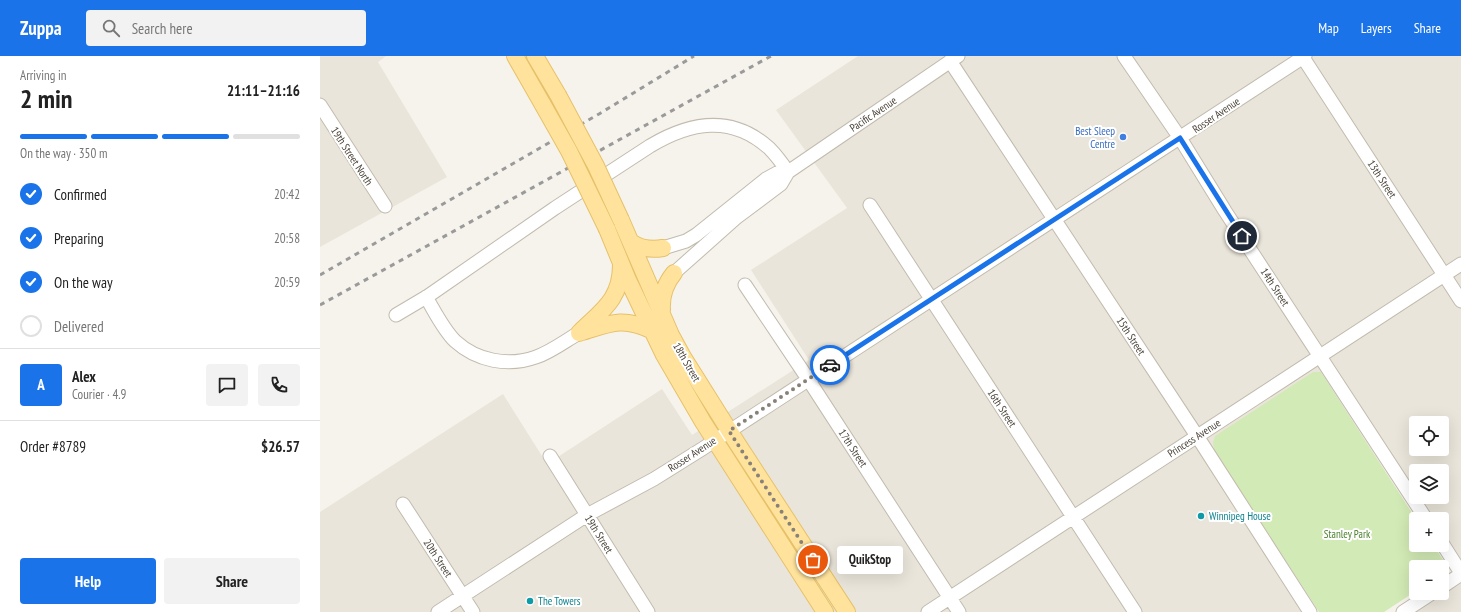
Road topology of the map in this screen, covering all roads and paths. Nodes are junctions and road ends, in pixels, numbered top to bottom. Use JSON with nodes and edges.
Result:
{"nodes":[{"id":1,"x":515,"y":56,"type":"edge"},
{"id":2,"x":535,"y":56,"type":"edge"},
{"id":3,"x":1124,"y":56,"type":"edge"},
{"id":4,"x":1304,"y":56,"type":"edge"},
{"id":5,"x":954,"y":59,"type":"edge"},
{"id":6,"x":320,"y":105,"type":"edge"},
{"id":7,"x":1180,"y":138,"type":"junction"},
{"id":8,"x":788,"y":172,"type":"junction"},
{"id":9,"x":870,"y":204,"type":"dead end"},
{"id":10,"x":385,"y":206,"type":"dead end"},
{"id":11,"x":1055,"y":219,"type":"junction"},
{"id":12,"x":631,"y":242,"type":"junction"},
{"id":13,"x":663,"y":248,"type":"joint"},
{"id":14,"x":621,"y":264,"type":"junction"},
{"id":15,"x":1461,"y":264,"type":"edge"},
{"id":16,"x":674,"y":273,"type":"joint"},
{"id":17,"x":1444,"y":275,"type":"junction"},
{"id":18,"x":745,"y":285,"type":"dead end"},
{"id":19,"x":426,"y":297,"type":"junction"},
{"id":20,"x":932,"y":299,"type":"junction"},
{"id":21,"x":1461,"y":301,"type":"edge"},
{"id":22,"x":396,"y":314,"type":"dead end"},
{"id":23,"x":662,"y":314,"type":"junction"},
{"id":24,"x":651,"y":330,"type":"junction"},
{"id":25,"x":579,"y":333,"type":"junction"},
{"id":26,"x":1320,"y":356,"type":"junction"},
{"id":27,"x":808,"y":379,"type":"junction"},
{"id":28,"x":729,"y":431,"type":"junction"},
{"id":29,"x":1197,"y":436,"type":"junction"},
{"id":30,"x":715,"y":440,"type":"junction"},
{"id":31,"x":550,"y":456,"type":"dead end"},
{"id":32,"x":403,"y":504,"type":"dead end"},
{"id":33,"x":1421,"y":512,"type":"edge"},
{"id":34,"x":587,"y":515,"type":"junction"},
{"id":35,"x":1073,"y":517,"type":"junction"},
{"id":36,"x":1448,"y":552,"type":"edge"},
{"id":37,"x":1461,"y":574,"type":"edge"},
{"id":38,"x":1449,"y":582,"type":"edge"},
{"id":39,"x":462,"y":596,"type":"junction"},
{"id":40,"x":950,"y":598,"type":"junction"},
{"id":41,"x":1421,"y":600,"type":"edge"},
{"id":42,"x":438,"y":612,"type":"edge"},
{"id":43,"x":473,"y":612,"type":"edge"},
{"id":44,"x":648,"y":612,"type":"edge"},
{"id":45,"x":825,"y":612,"type":"edge"},
{"id":46,"x":847,"y":612,"type":"edge"},
{"id":47,"x":928,"y":612,"type":"edge"},
{"id":48,"x":959,"y":612,"type":"edge"},
{"id":49,"x":1135,"y":612,"type":"edge"},
{"id":50,"x":1310,"y":612,"type":"edge"},
{"id":51,"x":1403,"y":612,"type":"edge"}],
"edges":[{"from":1,"to":14,"type":"main road","name":"18th Street","bridge":true},
{"from":2,"to":12,"type":"main road","name":"18th Street","bridge":true},
{"from":3,"to":7,"type":"street","name":"14th Street"},
{"from":4,"to":7,"type":"street","name":"Rosser Avenue"},
{"from":4,"to":17,"type":"street","name":"13th Street"},
{"from":5,"to":8,"type":"street","name":"Pacific Avenue"},
{"from":5,"to":11,"type":"street","name":"15th Street"},
{"from":6,"to":10,"type":"street","name":"19th Street North"},
{"from":7,"to":11,"type":"street","name":"Rosser Avenue"},
{"from":7,"to":26,"type":"street","name":"14th Street"},
{"from":8,"to":13,"type":"street","name":"Pacific Avenue"},
{"from":8,"to":16,"type":"street","name":"Pacific Avenue"},
{"from":8,"to":19,"type":"street"},
{"from":9,"to":20,"type":"street","name":"16th Street"},
{"from":11,"to":20,"type":"street","name":"Rosser Avenue"},
{"from":11,"to":29,"type":"street","name":"15th Street"},
{"from":12,"to":13,"type":"main road"},
{"from":12,"to":23,"type":"main road","name":"18th Street"},
{"from":14,"to":24,"type":"main road","name":"18th Street"},
{"from":14,"to":25,"type":"main road"},
{"from":15,"to":17,"type":"street","name":"Princess Avenue"},
{"from":16,"to":23,"type":"main road"},
{"from":17,"to":21,"type":"street","name":"13th Street"},
{"from":17,"to":26,"type":"street","name":"Princess Avenue"},
{"from":18,"to":27,"type":"street","name":"17th Street"},
{"from":19,"to":22,"type":"street"},
{"from":19,"to":25,"type":"street"},
{"from":20,"to":27,"type":"street","name":"Rosser Avenue"},
{"from":20,"to":35,"type":"street","name":"16th Street"},
{"from":23,"to":28,"type":"main road","name":"18th Street"},
{"from":24,"to":25,"type":"main road"},
{"from":24,"to":30,"type":"main road","name":"18th Street"},
{"from":26,"to":29,"type":"street","name":"Princess Avenue"},
{"from":26,"to":33,"type":"street","name":"14th Street"},
{"from":27,"to":28,"type":"street","name":"Rosser Avenue"},
{"from":27,"to":40,"type":"street","name":"17th Street"},
{"from":28,"to":30,"type":"street","name":"Rosser Avenue"},
{"from":28,"to":46,"type":"main road","name":"18th Street"},
{"from":29,"to":35,"type":"street","name":"Princess Avenue"},
{"from":29,"to":50,"type":"street","name":"15th Street"},
{"from":30,"to":34,"type":"street","name":"Rosser Avenue"},
{"from":30,"to":45,"type":"main road","name":"18th Street"},
{"from":31,"to":34,"type":"street","name":"19th Street"},
{"from":32,"to":39,"type":"street","name":"20th Street"},
{"from":34,"to":39,"type":"street","name":"Rosser Avenue"},
{"from":34,"to":44,"type":"street","name":"19th Street"},
{"from":35,"to":40,"type":"street","name":"Princess Avenue"},
{"from":35,"to":49,"type":"street","name":"16th Street"},
{"from":36,"to":37,"type":"street"},
{"from":37,"to":38,"type":"street"},
{"from":39,"to":42,"type":"street","name":"Rosser Avenue"},
{"from":39,"to":43,"type":"street","name":"20th Street"},
{"from":40,"to":47,"type":"street","name":"Princess Avenue"},
{"from":40,"to":48,"type":"street","name":"17th Street"},
{"from":41,"to":51,"type":"street"}]}
